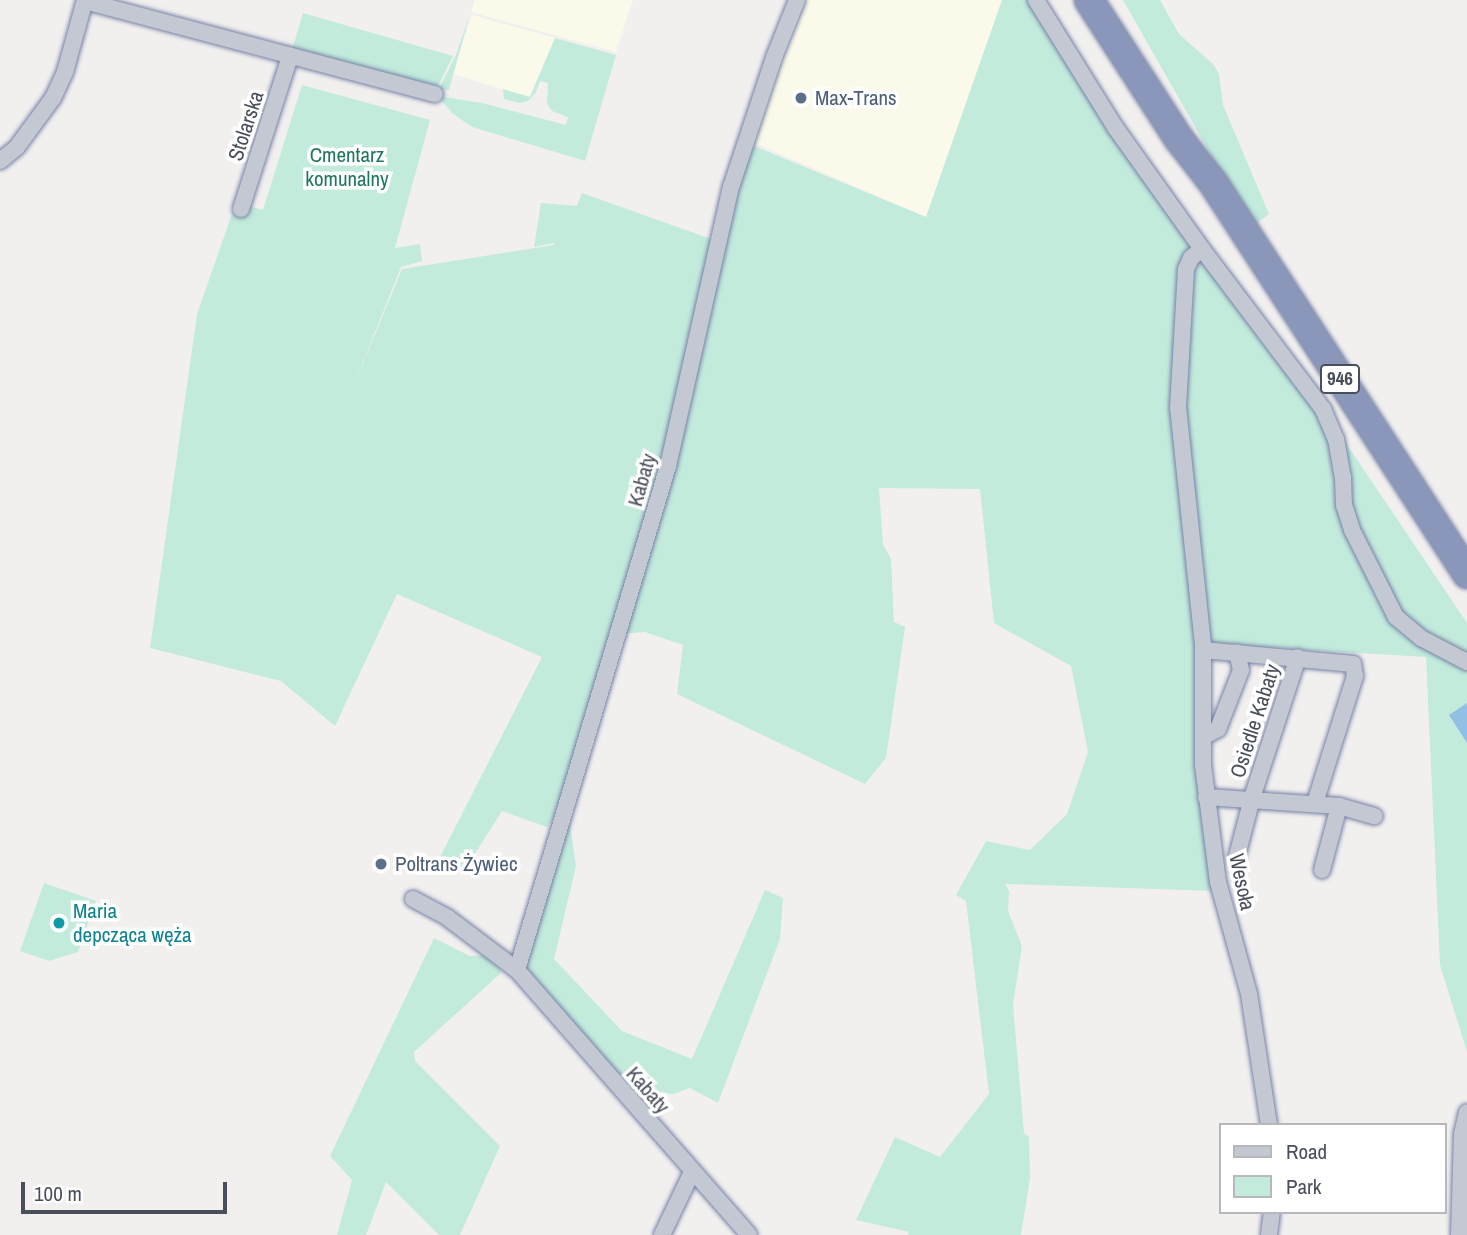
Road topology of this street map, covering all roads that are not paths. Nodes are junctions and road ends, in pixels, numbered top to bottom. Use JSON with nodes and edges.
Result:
{"nodes":[{"id":1,"x":797,"y":0,"type":"edge"},
{"id":2,"x":1036,"y":0,"type":"edge"},
{"id":3,"x":1089,"y":0,"type":"edge"},
{"id":4,"x":1110,"y":0,"type":"edge"},
{"id":5,"x":85,"y":1,"type":"edge"},
{"id":6,"x":290,"y":56,"type":"junction"},
{"id":7,"x":435,"y":94,"type":"dead end"},
{"id":8,"x":0,"y":161,"type":"edge"},
{"id":9,"x":1214,"y":184,"type":"junction"},
{"id":10,"x":241,"y":209,"type":"dead end"},
{"id":11,"x":1202,"y":249,"type":"junction"},
{"id":12,"x":1467,"y":574,"type":"edge"},
{"id":13,"x":1203,"y":647,"type":"junction"},
{"id":14,"x":1237,"y":652,"type":"junction"},
{"id":15,"x":1298,"y":657,"type":"junction"},
{"id":16,"x":1467,"y":662,"type":"edge"},
{"id":17,"x":1203,"y":737,"type":"junction"},
{"id":18,"x":1206,"y":797,"type":"junction"},
{"id":19,"x":1252,"y":798,"type":"junction"},
{"id":20,"x":1315,"y":803,"type":"junction"},
{"id":21,"x":1339,"y":806,"type":"junction"},
{"id":22,"x":1375,"y":816,"type":"dead end"},
{"id":23,"x":1237,"y":856,"type":"dead end"},
{"id":24,"x":1322,"y":870,"type":"dead end"},
{"id":25,"x":413,"y":900,"type":"dead end"},
{"id":26,"x":517,"y":970,"type":"junction"},
{"id":27,"x":1467,"y":1113,"type":"edge"},
{"id":28,"x":1269,"y":1123,"type":"edge"},
{"id":29,"x":692,"y":1172,"type":"junction"},
{"id":30,"x":1272,"y":1214,"type":"edge"},
{"id":31,"x":662,"y":1235,"type":"edge"},
{"id":32,"x":749,"y":1235,"type":"edge"},
{"id":33,"x":1269,"y":1235,"type":"edge"},
{"id":34,"x":1459,"y":1235,"type":"edge"}],
"edges":[{"from":1,"to":26,"type":"street","name":"Kabaty"},
{"from":2,"to":11,"type":"street"},
{"from":3,"to":9,"type":"highway","number":"946"},
{"from":4,"to":9,"type":"highway","number":"946"},
{"from":5,"to":6,"type":"street"},
{"from":5,"to":8,"type":"street"},
{"from":6,"to":7,"type":"street"},
{"from":6,"to":10,"type":"street","name":"Stolarska"},
{"from":9,"to":12,"type":"highway","number":"946"},
{"from":11,"to":13,"type":"street","name":"Wesoła"},
{"from":11,"to":16,"type":"street"},
{"from":13,"to":14,"type":"street","name":"Osiedle Kabaty"},
{"from":13,"to":17,"type":"street","name":"Wesoła"},
{"from":14,"to":15,"type":"street","name":"Osiedle Kabaty"},
{"from":14,"to":17,"type":"street","name":"Osiedle Kabaty"},
{"from":15,"to":19,"type":"street","name":"Osiedle Kabaty"},
{"from":15,"to":20,"type":"street","name":"Osiedle Kabaty"},
{"from":17,"to":18,"type":"street","name":"Wesoła"},
{"from":18,"to":19,"type":"street","name":"Osiedle Kabaty"},
{"from":18,"to":28,"type":"street","name":"Wesoła"},
{"from":19,"to":20,"type":"street","name":"Osiedle Kabaty"},
{"from":19,"to":23,"type":"street","name":"Osiedle Kabaty"},
{"from":20,"to":21,"type":"street","name":"Osiedle Kabaty"},
{"from":21,"to":22,"type":"street","name":"Osiedle Kabaty"},
{"from":21,"to":24,"type":"street"},
{"from":25,"to":26,"type":"street","name":"Kabaty"},
{"from":26,"to":29,"type":"street","name":"Kabaty"},
{"from":27,"to":34,"type":"street"},
{"from":29,"to":31,"type":"street"},
{"from":29,"to":32,"type":"street","name":"Kabaty"},
{"from":30,"to":33,"type":"street"}]}
